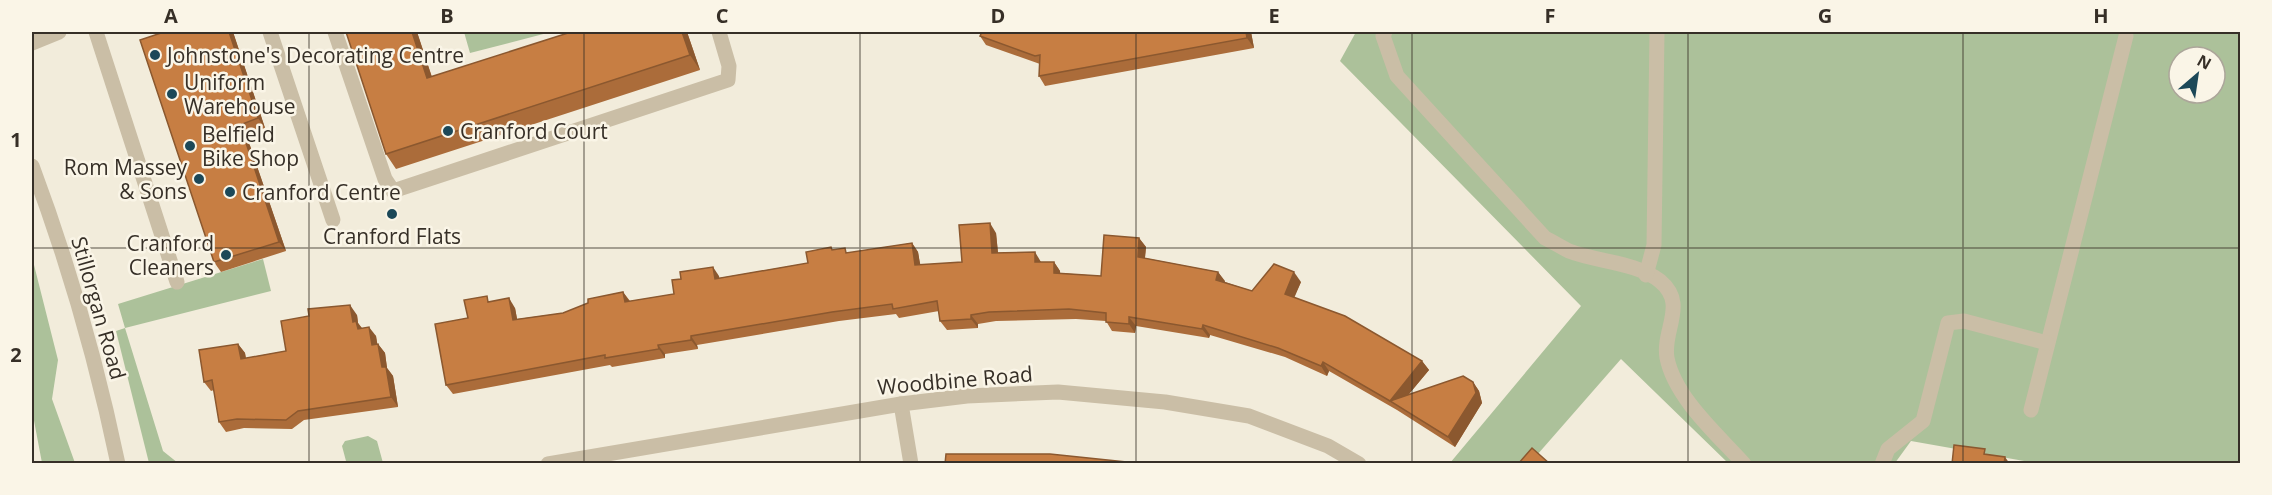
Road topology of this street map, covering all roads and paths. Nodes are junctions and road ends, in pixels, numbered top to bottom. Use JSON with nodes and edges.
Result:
{"nodes":[{"id":1,"x":59,"y":32,"type":"edge"},
{"id":2,"x":96,"y":32,"type":"edge"},
{"id":3,"x":270,"y":32,"type":"edge"},
{"id":4,"x":335,"y":32,"type":"edge"},
{"id":5,"x":718,"y":32,"type":"edge"},
{"id":6,"x":1384,"y":32,"type":"edge"},
{"id":7,"x":1657,"y":32,"type":"edge"},
{"id":8,"x":2126,"y":36,"type":"dead end"},
{"id":9,"x":32,"y":43,"type":"edge"},
{"id":10,"x":32,"y":166,"type":"edge"},
{"id":11,"x":333,"y":220,"type":"dead end"},
{"id":12,"x":1646,"y":275,"type":"junction"},
{"id":13,"x":177,"y":282,"type":"dead end"},
{"id":14,"x":2047,"y":343,"type":"junction"},
{"id":15,"x":901,"y":404,"type":"junction"},
{"id":16,"x":2031,"y":410,"type":"dead end"},
{"id":17,"x":118,"y":464,"type":"edge"},
{"id":18,"x":548,"y":464,"type":"edge"},
{"id":19,"x":911,"y":464,"type":"edge"},
{"id":20,"x":1359,"y":464,"type":"edge"},
{"id":21,"x":1744,"y":464,"type":"edge"},
{"id":22,"x":1882,"y":464,"type":"edge"}],
"edges":[{"from":1,"to":9,"type":"street"},
{"from":2,"to":13,"type":"street"},
{"from":3,"to":11,"type":"street"},
{"from":4,"to":5,"type":"street"},
{"from":6,"to":12,"type":"street"},
{"from":7,"to":12,"type":"street"},
{"from":8,"to":14,"type":"street"},
{"from":10,"to":17,"type":"street","name":"Stillorgan Road"},
{"from":12,"to":21,"type":"street"},
{"from":14,"to":16,"type":"street"},
{"from":14,"to":22,"type":"street"},
{"from":15,"to":18,"type":"street","name":"Woodbine Road"},
{"from":15,"to":19,"type":"street"},
{"from":15,"to":20,"type":"street","name":"Woodbine Road"}]}
